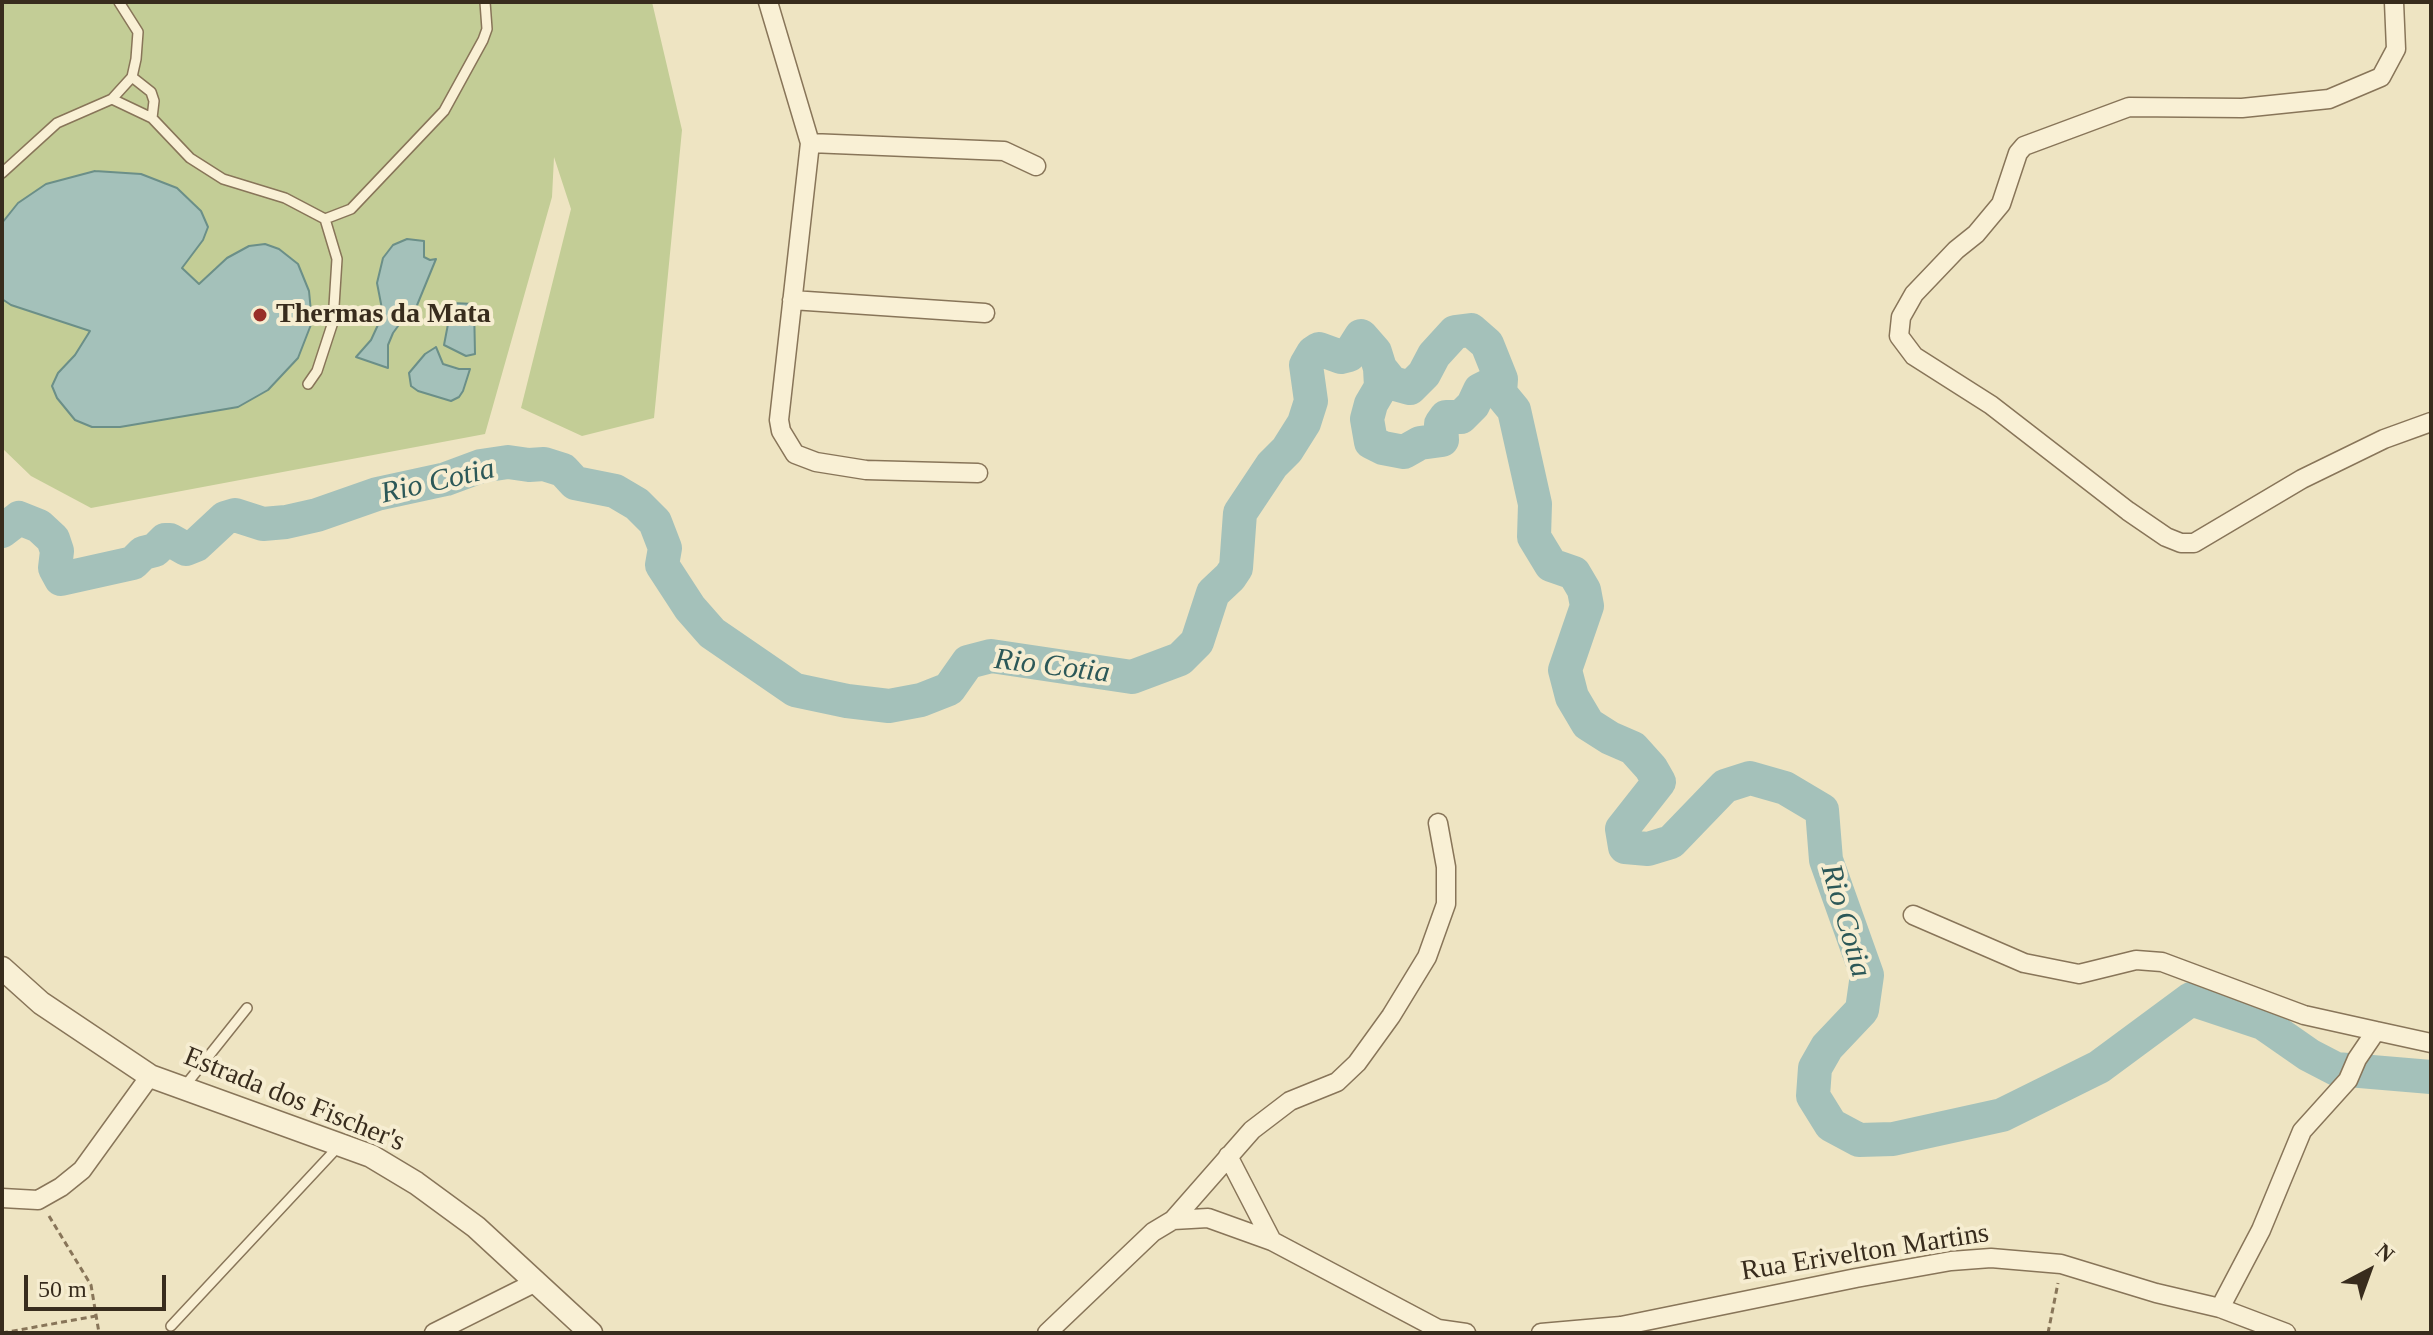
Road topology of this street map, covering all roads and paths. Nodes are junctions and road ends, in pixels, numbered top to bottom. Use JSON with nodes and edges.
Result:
{"nodes":[{"id":1,"x":119,"y":2,"type":"edge"},
{"id":2,"x":485,"y":2,"type":"edge"},
{"id":3,"x":768,"y":2,"type":"edge"},
{"id":4,"x":2394,"y":2,"type":"edge"},
{"id":5,"x":132,"y":77,"type":"junction"},
{"id":6,"x":112,"y":99,"type":"junction"},
{"id":7,"x":152,"y":118,"type":"junction"},
{"id":8,"x":810,"y":143,"type":"junction"},
{"id":9,"x":1036,"y":166,"type":"dead end"},
{"id":10,"x":2,"y":173,"type":"edge"},
{"id":11,"x":325,"y":219,"type":"junction"},
{"id":12,"x":792,"y":300,"type":"junction"},
{"id":13,"x":985,"y":313,"type":"dead end"},
{"id":14,"x":308,"y":384,"type":"dead end"},
{"id":15,"x":2431,"y":422,"type":"edge"},
{"id":16,"x":978,"y":473,"type":"dead end"},
{"id":17,"x":1438,"y":823,"type":"dead end"},
{"id":18,"x":1913,"y":915,"type":"dead end"},
{"id":19,"x":2,"y":968,"type":"edge"},
{"id":20,"x":247,"y":1008,"type":"dead end"},
{"id":21,"x":2376,"y":1031,"type":"junction"},
{"id":22,"x":2431,"y":1043,"type":"edge"},
{"id":23,"x":150,"y":1076,"type":"junction"},
{"id":24,"x":184,"y":1087,"type":"junction"},
{"id":25,"x":338,"y":1147,"type":"junction"},
{"id":26,"x":1228,"y":1156,"type":"junction"},
{"id":27,"x":2,"y":1198,"type":"edge"},
{"id":28,"x":38,"y":1200,"type":"junction"},
{"id":29,"x":1173,"y":1220,"type":"junction"},
{"id":30,"x":1272,"y":1241,"type":"junction"},
{"id":31,"x":2061,"y":1264,"type":"junction"},
{"id":32,"x":534,"y":1283,"type":"junction"},
{"id":33,"x":2220,"y":1308,"type":"junction"},
{"id":34,"x":96,"y":1316,"type":"junction"},
{"id":35,"x":171,"y":1326,"type":"dead end"},
{"id":36,"x":2,"y":1333,"type":"edge"},
{"id":37,"x":99,"y":1333,"type":"edge"},
{"id":38,"x":434,"y":1333,"type":"edge"},
{"id":39,"x":591,"y":1333,"type":"edge"},
{"id":40,"x":1047,"y":1333,"type":"edge"},
{"id":41,"x":1466,"y":1333,"type":"edge"},
{"id":42,"x":1541,"y":1333,"type":"edge"},
{"id":43,"x":2048,"y":1333,"type":"edge"},
{"id":44,"x":2286,"y":1333,"type":"edge"}],
"edges":[{"from":1,"to":5,"type":"lane"},
{"from":2,"to":11,"type":"lane"},
{"from":3,"to":8,"type":"street"},
{"from":4,"to":15,"type":"street"},
{"from":5,"to":6,"type":"lane"},
{"from":5,"to":7,"type":"lane"},
{"from":6,"to":7,"type":"lane"},
{"from":6,"to":10,"type":"lane"},
{"from":7,"to":11,"type":"lane"},
{"from":8,"to":9,"type":"street"},
{"from":8,"to":12,"type":"street"},
{"from":11,"to":14,"type":"lane"},
{"from":12,"to":13,"type":"street"},
{"from":12,"to":16,"type":"street"},
{"from":17,"to":26,"type":"street"},
{"from":18,"to":21,"type":"street"},
{"from":19,"to":23,"type":"street","name":"Estrada dos Fischer's"},
{"from":20,"to":24,"type":"lane"},
{"from":21,"to":22,"type":"street"},
{"from":21,"to":33,"type":"street"},
{"from":23,"to":24,"type":"street","name":"Estrada dos Fischer's"},
{"from":23,"to":28,"type":"street"},
{"from":24,"to":25,"type":"street","name":"Estrada dos Fischer's"},
{"from":25,"to":32,"type":"street","name":"Estrada dos Fischer's"},
{"from":25,"to":35,"type":"lane"},
{"from":26,"to":29,"type":"street"},
{"from":26,"to":30,"type":"street"},
{"from":27,"to":28,"type":"street"},
{"from":28,"to":34,"type":"path"},
{"from":29,"to":30,"type":"street"},
{"from":29,"to":40,"type":"street"},
{"from":30,"to":41,"type":"street"},
{"from":31,"to":33,"type":"street","name":"Rua Erivelton Martins"},
{"from":31,"to":42,"type":"street","name":"Rua Erivelton Martins"},
{"from":31,"to":43,"type":"path"},
{"from":32,"to":38,"type":"street"},
{"from":32,"to":39,"type":"street","name":"Estrada dos Fischer's"},
{"from":33,"to":44,"type":"street","name":"Rua Erivelton Martins"},
{"from":34,"to":36,"type":"path"},
{"from":34,"to":37,"type":"path"}]}
